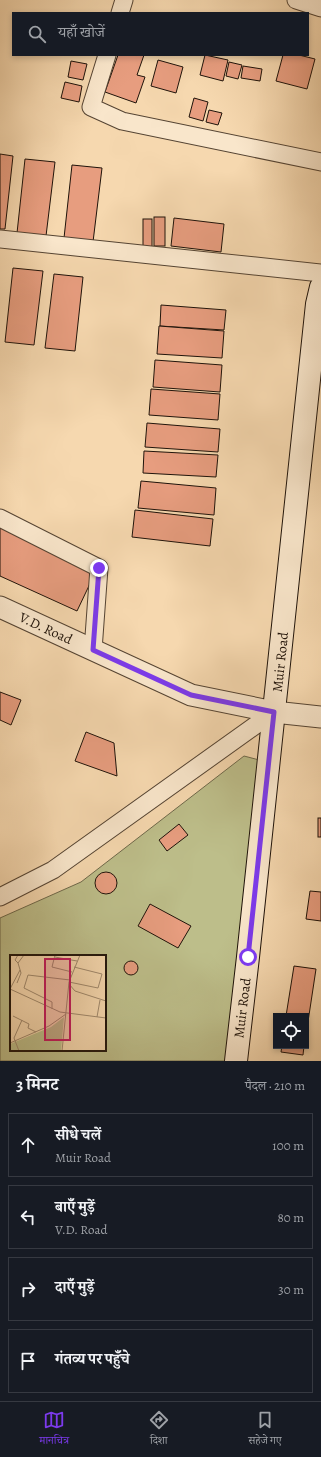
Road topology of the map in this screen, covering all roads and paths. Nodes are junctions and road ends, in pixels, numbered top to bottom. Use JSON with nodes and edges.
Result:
{"nodes":[{"id":1,"x":124,"y":0,"type":"edge"},
{"id":2,"x":296,"y":0,"type":"edge"},
{"id":3,"x":321,"y":8,"type":"edge"},
{"id":4,"x":120,"y":12,"type":"edge"},
{"id":5,"x":107,"y":56,"type":"edge"},
{"id":6,"x":321,"y":162,"type":"edge"},
{"id":7,"x":0,"y":239,"type":"edge"},
{"id":8,"x":321,"y":273,"type":"edge"},
{"id":9,"x":320,"y":299,"type":"edge"},
{"id":10,"x":318,"y":334,"type":"edge"},
{"id":11,"x":0,"y":518,"type":"edge"},
{"id":12,"x":0,"y":607,"type":"edge"},
{"id":13,"x":93,"y":650,"type":"junction"},
{"id":14,"x":274,"y":712,"type":"junction"},
{"id":15,"x":321,"y":717,"type":"edge"},
{"id":16,"x":0,"y":897,"type":"edge"},
{"id":17,"x":236,"y":1061,"type":"edge"}],
"edges":[{"from":1,"to":4,"type":"street"},
{"from":2,"to":3,"type":"street"},
{"from":5,"to":6,"type":"street"},
{"from":7,"to":8,"type":"street"},
{"from":9,"to":10,"type":"main road","name":"Muir Road"},
{"from":10,"to":14,"type":"main road","name":"Muir Road"},
{"from":11,"to":13,"type":"street"},
{"from":12,"to":13,"type":"street","name":"V.D. Road"},
{"from":13,"to":14,"type":"street","name":"V.D. Road"},
{"from":14,"to":15,"type":"street","name":"V.D. Road"},
{"from":14,"to":16,"type":"street"},
{"from":14,"to":17,"type":"main road","name":"Muir Road"}]}
